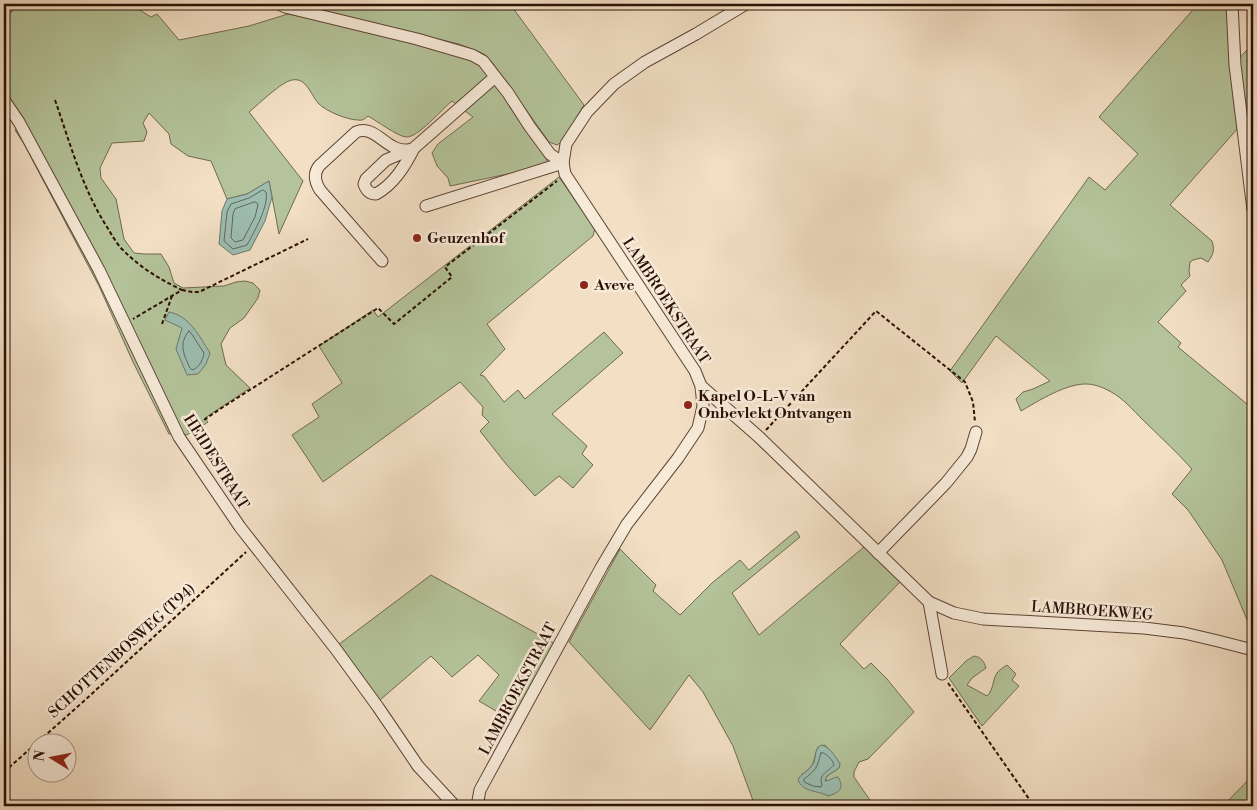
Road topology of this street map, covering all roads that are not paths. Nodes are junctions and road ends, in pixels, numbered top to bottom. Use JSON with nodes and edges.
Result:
{"nodes":[{"id":1,"x":11,"y":4,"type":"edge"},
{"id":2,"x":278,"y":4,"type":"edge"},
{"id":3,"x":746,"y":4,"type":"edge"},
{"id":4,"x":1232,"y":4,"type":"edge"},
{"id":5,"x":4,"y":10,"type":"edge"},
{"id":6,"x":495,"y":77,"type":"junction"},
{"id":7,"x":4,"y":100,"type":"edge"},
{"id":8,"x":564,"y":169,"type":"junction"},
{"id":9,"x":426,"y":206,"type":"dead end"},
{"id":10,"x":1253,"y":210,"type":"edge"},
{"id":11,"x":382,"y":261,"type":"dead end"},
{"id":12,"x":701,"y":386,"type":"junction"},
{"id":13,"x":976,"y":432,"type":"road end"},
{"id":14,"x":878,"y":553,"type":"junction"},
{"id":15,"x":929,"y":602,"type":"junction"},
{"id":16,"x":1253,"y":650,"type":"edge"},
{"id":17,"x":942,"y":674,"type":"road end"},
{"id":18,"x":455,"y":806,"type":"edge"},
{"id":19,"x":477,"y":806,"type":"edge"}],
"edges":[{"from":1,"to":5,"type":"street"},
{"from":2,"to":6,"type":"street","name":"LAMBROEKSTRAAT"},
{"from":3,"to":8,"type":"street"},
{"from":4,"to":10,"type":"street"},
{"from":6,"to":8,"type":"street","name":"LAMBROEKSTRAAT"},
{"from":6,"to":11,"type":"street"},
{"from":7,"to":18,"type":"street","name":"HEIDESTRAAT"},
{"from":8,"to":9,"type":"street"},
{"from":8,"to":12,"type":"street","name":"LAMBROEKSTRAAT"},
{"from":12,"to":14,"type":"street","name":"LAMBROEKWEG"},
{"from":12,"to":19,"type":"street","name":"LAMBROEKSTRAAT"},
{"from":13,"to":14,"type":"street"},
{"from":14,"to":15,"type":"street","name":"LAMBROEKWEG"},
{"from":15,"to":16,"type":"street","name":"LAMBROEKWEG"},
{"from":15,"to":17,"type":"street"}]}
